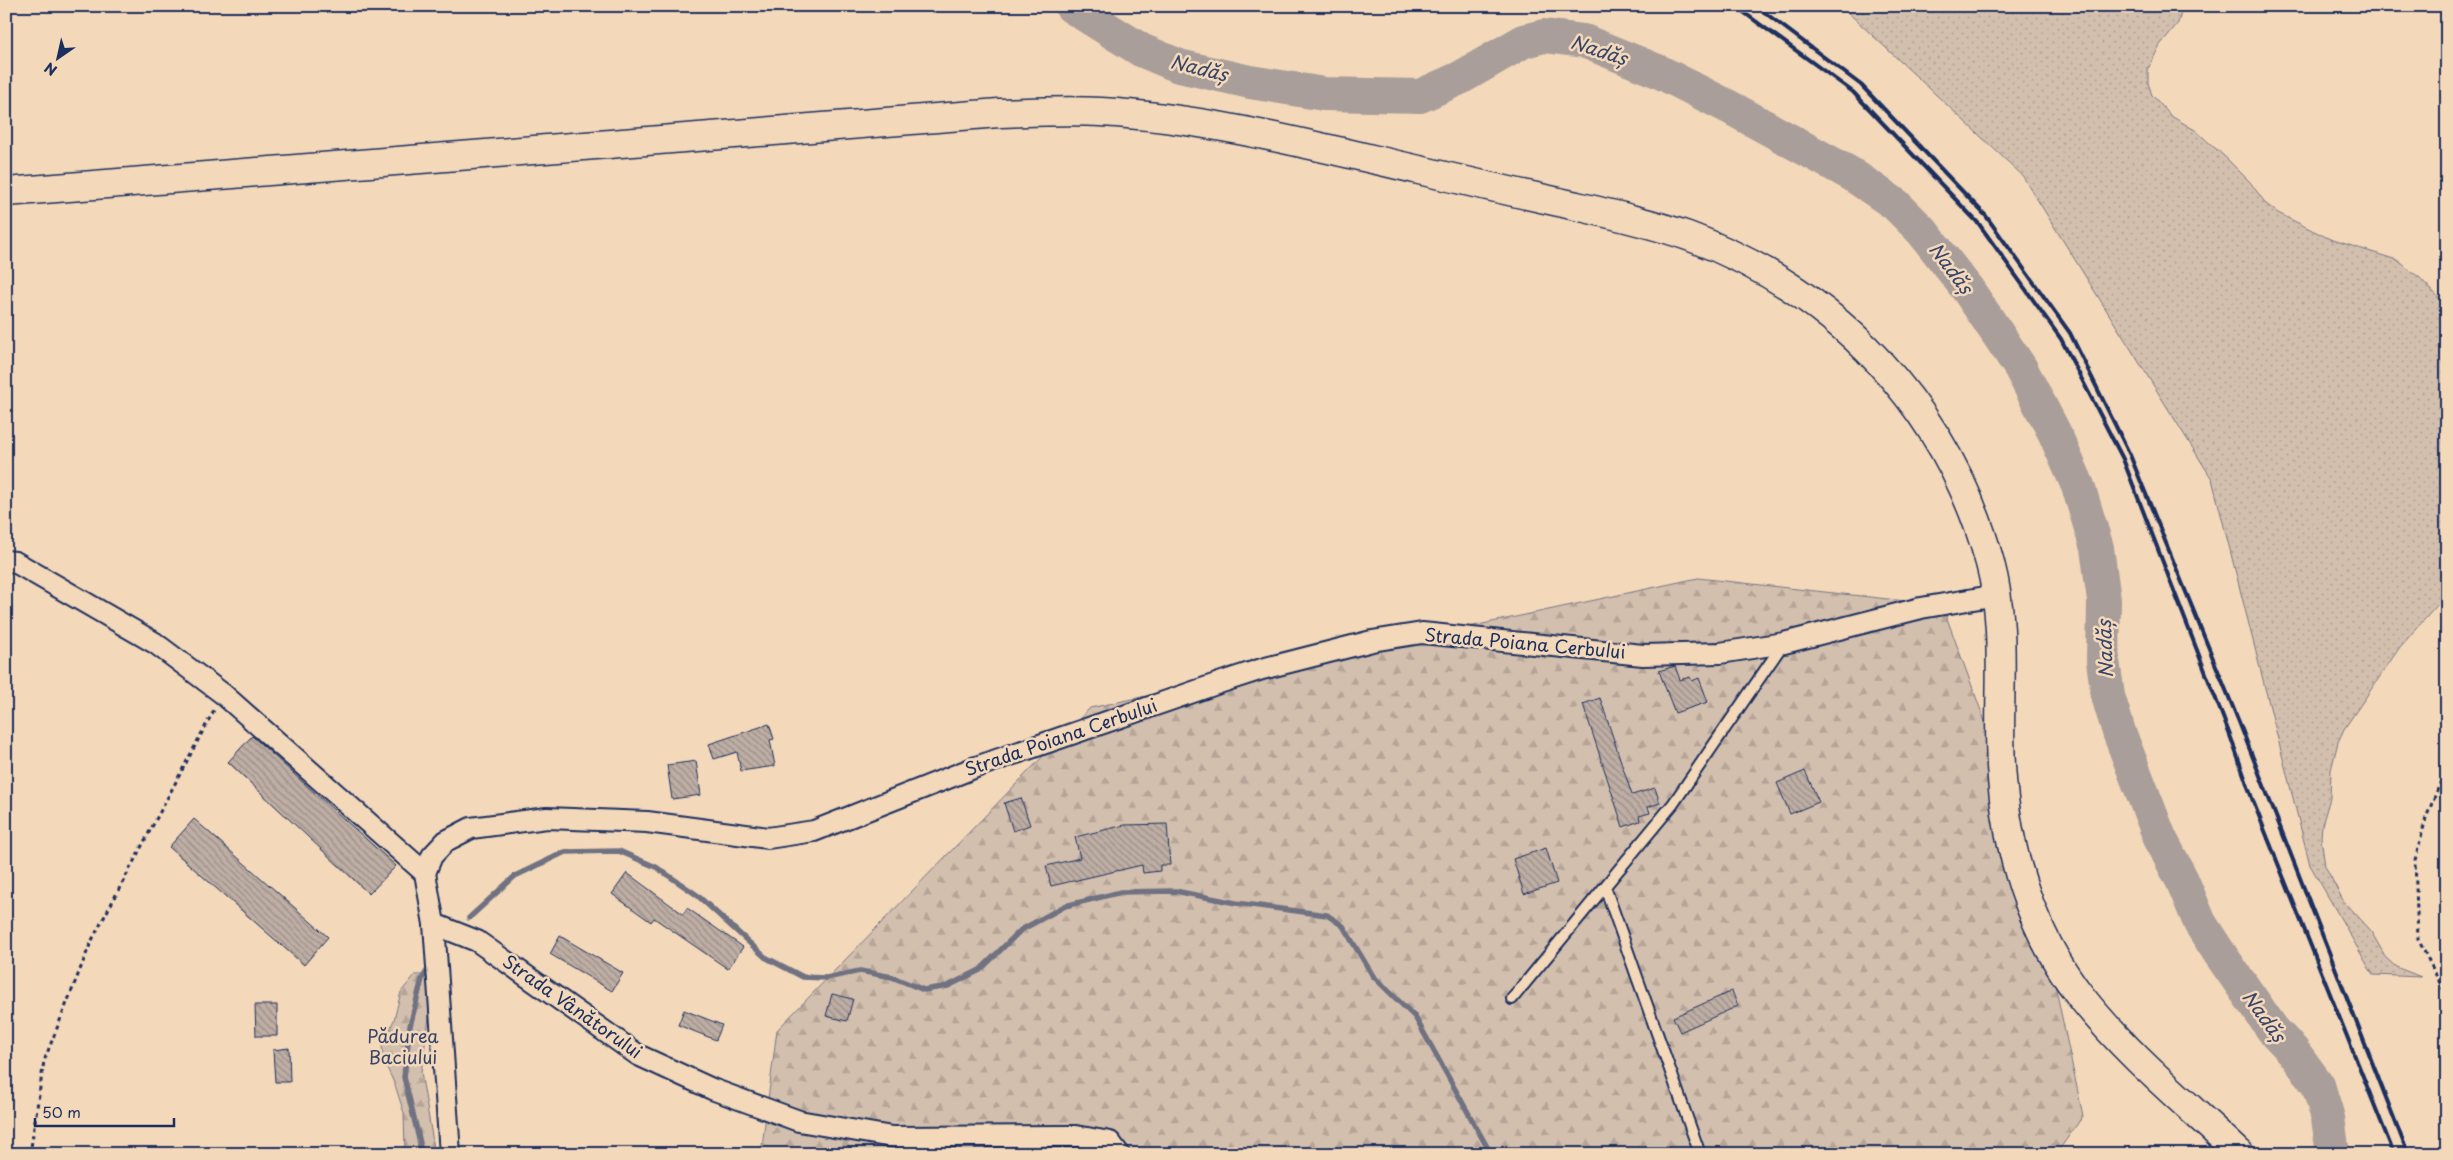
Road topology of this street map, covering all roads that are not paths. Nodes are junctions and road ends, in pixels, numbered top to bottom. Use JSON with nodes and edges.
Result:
{"nodes":[{"id":1,"x":6,"y":192,"type":"edge"},
{"id":2,"x":6,"y":561,"type":"edge"},
{"id":3,"x":1997,"y":595,"type":"junction"},
{"id":4,"x":1784,"y":643,"type":"junction"},
{"id":5,"x":426,"y":873,"type":"junction"},
{"id":6,"x":1605,"y":887,"type":"junction"},
{"id":7,"x":434,"y":924,"type":"junction"},
{"id":8,"x":1512,"y":999,"type":"dead end"},
{"id":9,"x":450,"y":1154,"type":"edge"},
{"id":10,"x":1119,"y":1154,"type":"edge"},
{"id":11,"x":1700,"y":1154,"type":"edge"},
{"id":12,"x":2240,"y":1154,"type":"edge"}],
"edges":[{"from":1,"to":3,"type":"main road"},
{"from":2,"to":5,"type":"street"},
{"from":3,"to":4,"type":"street","name":"Strada Poiana Cerbului"},
{"from":3,"to":12,"type":"main road"},
{"from":4,"to":5,"type":"street","name":"Strada Poiana Cerbului"},
{"from":4,"to":6,"type":"lane"},
{"from":5,"to":7,"type":"street"},
{"from":6,"to":8,"type":"lane"},
{"from":6,"to":11,"type":"lane"},
{"from":7,"to":9,"type":"street"},
{"from":7,"to":10,"type":"street","name":"Strada Vânătorului"}]}
